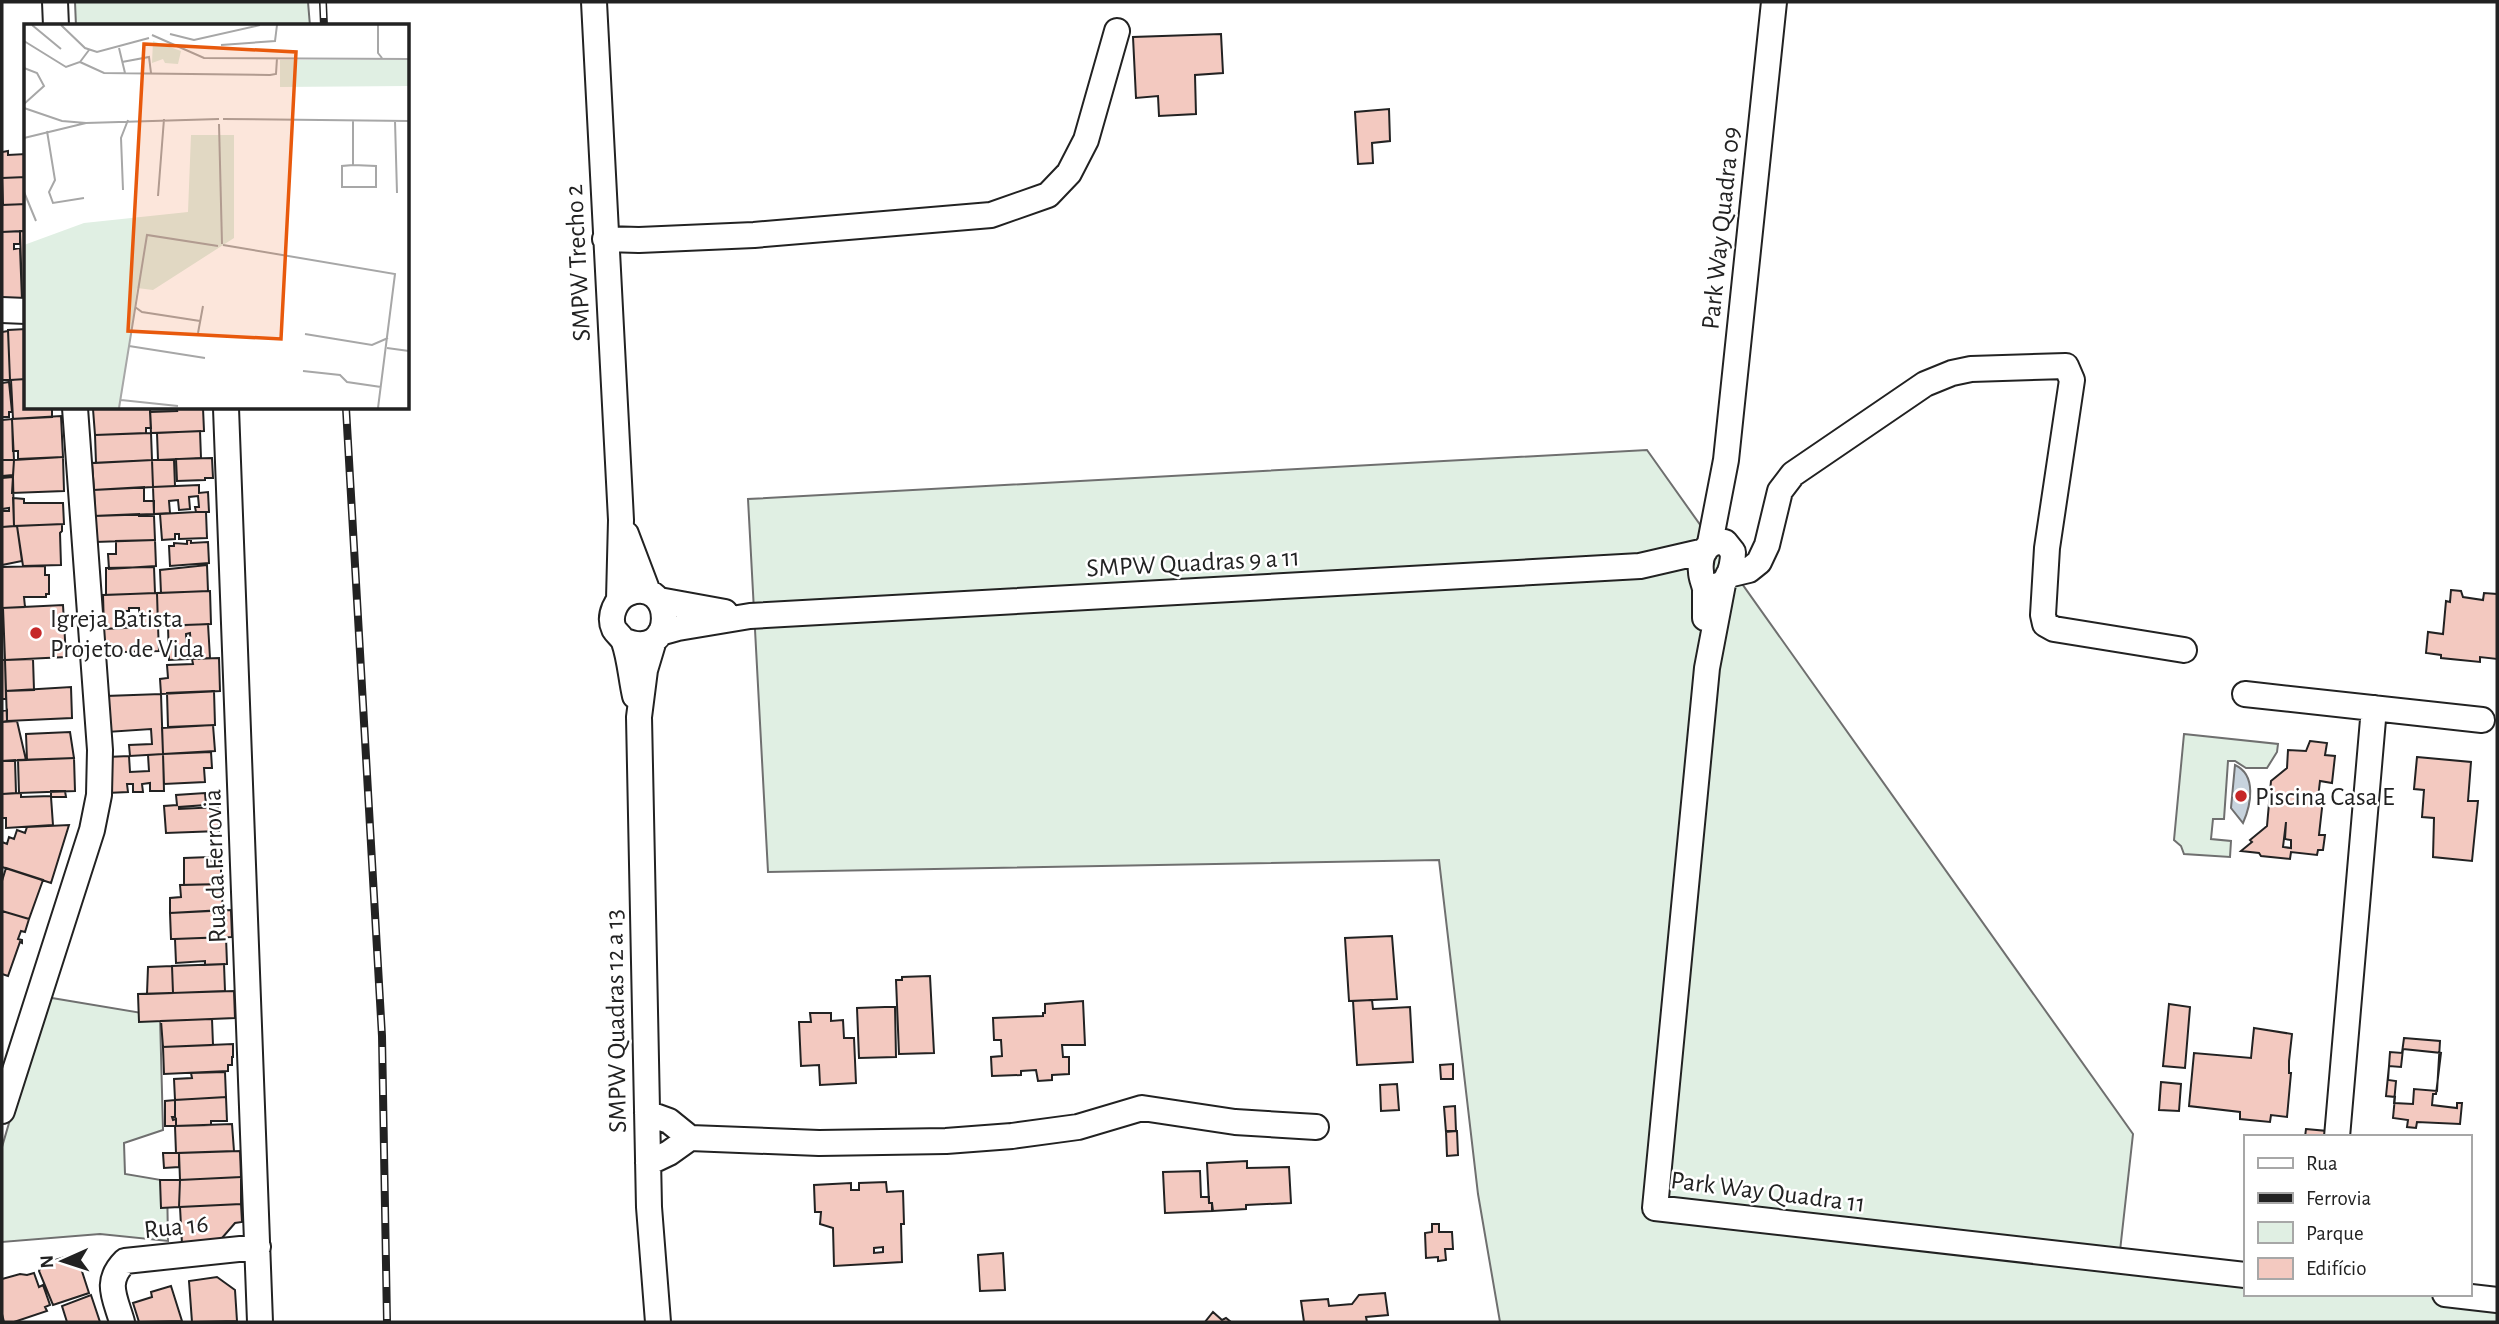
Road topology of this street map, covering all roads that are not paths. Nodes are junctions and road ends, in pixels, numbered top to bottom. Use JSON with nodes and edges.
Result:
{"nodes":[{"id":1,"x":55,"y":2,"type":"edge"},
{"id":2,"x":594,"y":2,"type":"edge"},
{"id":3,"x":1774,"y":2,"type":"edge"},
{"id":4,"x":57,"y":24,"type":"edge"},
{"id":5,"x":1117,"y":31,"type":"dead end"},
{"id":6,"x":605,"y":239,"type":"junction"},
{"id":7,"x":2,"y":310,"type":"edge"},
{"id":8,"x":24,"y":311,"type":"edge"},
{"id":9,"x":75,"y":410,"type":"edge"},
{"id":10,"x":226,"y":410,"type":"edge"},
{"id":11,"x":621,"y":520,"type":"junction"},
{"id":12,"x":1715,"y":547,"type":"junction"},
{"id":13,"x":1640,"y":566,"type":"junction"},
{"id":14,"x":1714,"y":580,"type":"junction"},
{"id":15,"x":653,"y":596,"type":"junction"},
{"id":16,"x":619,"y":599,"type":"junction"},
{"id":17,"x":750,"y":616,"type":"junction"},
{"id":18,"x":657,"y":636,"type":"junction"},
{"id":19,"x":623,"y":640,"type":"junction"},
{"id":20,"x":2184,"y":650,"type":"dead end"},
{"id":21,"x":2245,"y":694,"type":"dead end"},
{"id":22,"x":2374,"y":708,"type":"junction"},
{"id":23,"x":639,"y":717,"type":"junction"},
{"id":24,"x":2482,"y":720,"type":"dead end"},
{"id":25,"x":2,"y":1111,"type":"edge"},
{"id":26,"x":647,"y":1113,"type":"junction"},
{"id":27,"x":1316,"y":1126,"type":"dead end"},
{"id":28,"x":2337,"y":1135,"type":"edge"},
{"id":29,"x":690,"y":1138,"type":"junction"},
{"id":30,"x":648,"y":1163,"type":"junction"},
{"id":31,"x":258,"y":1247,"type":"junction"},
{"id":32,"x":2244,"y":1275,"type":"edge"},
{"id":33,"x":2462,"y":1296,"type":"edge"},
{"id":34,"x":2497,"y":1300,"type":"edge"},
{"id":35,"x":122,"y":1322,"type":"edge"},
{"id":36,"x":260,"y":1322,"type":"edge"},
{"id":37,"x":658,"y":1322,"type":"edge"}],
"edges":[{"from":1,"to":4,"type":"street"},
{"from":2,"to":6,"type":"street","name":"SMPW Trecho 2"},
{"from":3,"to":12,"type":"street","name":"Park Way Quadra 09"},
{"from":5,"to":6,"type":"street"},
{"from":6,"to":11,"type":"street","name":"SMPW Trecho 2"},
{"from":7,"to":8,"type":"street"},
{"from":9,"to":25,"type":"street"},
{"from":10,"to":31,"type":"street","name":"Rua da Ferrovia"},
{"from":11,"to":15,"type":"street"},
{"from":11,"to":16,"type":"street"},
{"from":12,"to":13,"type":"street","name":"SMPW Quadras 9 a 11"},
{"from":12,"to":14,"type":"street","name":"Park Way Quadra 09"},
{"from":13,"to":14,"type":"street","name":"SMPW Quadras 9 a 11"},
{"from":13,"to":17,"type":"street","name":"SMPW Quadras 9 a 11"},
{"from":14,"to":20,"type":"street"},
{"from":14,"to":32,"type":"street","name":"Park Way Quadra 11"},
{"from":15,"to":16,"type":"street"},
{"from":15,"to":17,"type":"street","name":"SMPW Quadras 9 a 11"},
{"from":15,"to":18,"type":"street"},
{"from":16,"to":19,"type":"street"},
{"from":17,"to":18,"type":"street","name":"SMPW Quadras 9 a 11"},
{"from":18,"to":19,"type":"street"},
{"from":18,"to":23,"type":"street","name":"SMPW Quadras 12 a 13"},
{"from":19,"to":23,"type":"street","name":"SMPW Quadras 12 a 13"},
{"from":21,"to":22,"type":"street"},
{"from":22,"to":24,"type":"street"},
{"from":22,"to":28,"type":"street"},
{"from":23,"to":26,"type":"street","name":"SMPW Quadras 12 a 13"},
{"from":26,"to":29,"type":"street"},
{"from":26,"to":30,"type":"street","name":"SMPW Quadras 12 a 13"},
{"from":27,"to":29,"type":"street"},
{"from":29,"to":30,"type":"street"},
{"from":30,"to":37,"type":"street","name":"SMPW Quadras 12 a 13"},
{"from":31,"to":35,"type":"street","name":"Rua 16"},
{"from":31,"to":36,"type":"street","name":"Rua da Ferrovia"},
{"from":33,"to":34,"type":"street"}]}
